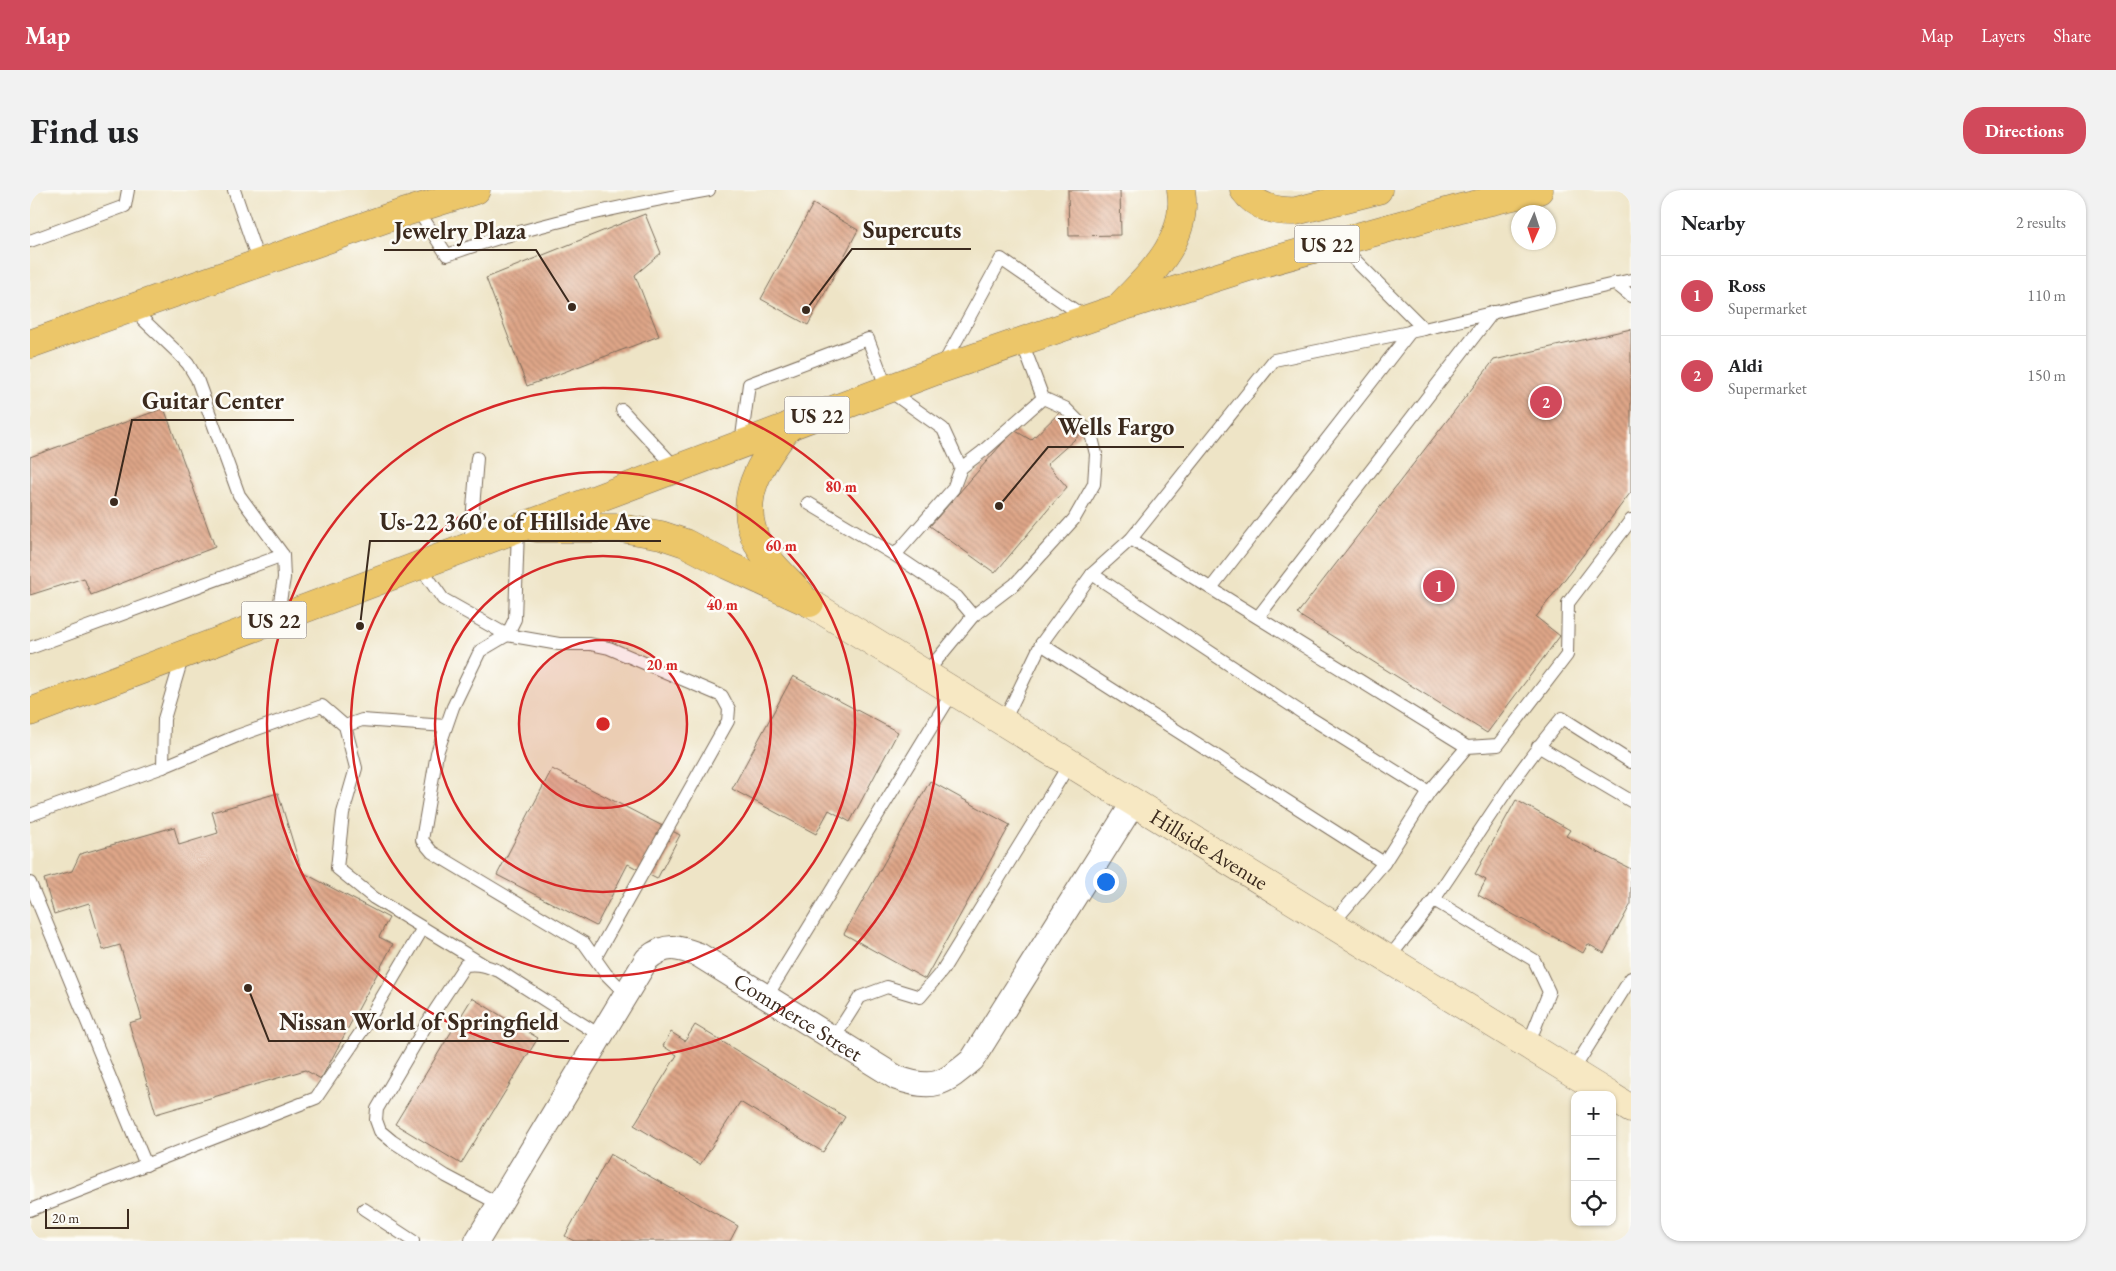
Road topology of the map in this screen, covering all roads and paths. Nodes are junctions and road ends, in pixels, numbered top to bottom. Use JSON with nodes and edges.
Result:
{"nodes":[{"id":1,"x":128,"y":190,"type":"edge"},
{"id":2,"x":234,"y":190,"type":"edge"},
{"id":3,"x":476,"y":190,"type":"edge"},
{"id":4,"x":709,"y":190,"type":"edge"},
{"id":5,"x":1181,"y":190,"type":"edge"},
{"id":6,"x":1244,"y":190,"type":"edge"},
{"id":7,"x":1378,"y":190,"type":"edge"},
{"id":8,"x":1539,"y":190,"type":"edge"},
{"id":9,"x":417,"y":209,"type":"junction"},
{"id":10,"x":30,"y":241,"type":"edge"},
{"id":11,"x":1337,"y":241,"type":"junction"},
{"id":12,"x":259,"y":263,"type":"junction"},
{"id":13,"x":1631,"y":280,"type":"edge"},
{"id":14,"x":1615,"y":283,"type":"junction"},
{"id":15,"x":1631,"y":296,"type":"edge"},
{"id":16,"x":131,"y":308,"type":"junction"},
{"id":17,"x":1119,"y":308,"type":"junction"},
{"id":18,"x":1493,"y":312,"type":"junction"},
{"id":19,"x":1087,"y":319,"type":"junction"},
{"id":20,"x":1418,"y":330,"type":"junction"},
{"id":21,"x":1022,"y":342,"type":"junction"},
{"id":22,"x":30,"y":344,"type":"edge"},
{"id":23,"x":941,"y":369,"type":"junction"},
{"id":24,"x":887,"y":389,"type":"junction"},
{"id":25,"x":1044,"y":398,"type":"junction"},
{"id":26,"x":622,"y":410,"type":"dead end"},
{"id":27,"x":789,"y":426,"type":"junction"},
{"id":28,"x":741,"y":444,"type":"junction"},
{"id":29,"x":477,"y":458,"type":"dead end"},
{"id":30,"x":676,"y":468,"type":"junction"},
{"id":31,"x":961,"y":468,"type":"junction"},
{"id":32,"x":808,"y":502,"type":"dead end"},
{"id":33,"x":1631,"y":520,"type":"edge"},
{"id":34,"x":518,"y":528,"type":"junction"},
{"id":35,"x":1132,"y":539,"type":"junction"},
{"id":36,"x":470,"y":546,"type":"junction"},
{"id":37,"x":284,"y":555,"type":"junction"},
{"id":38,"x":895,"y":555,"type":"junction"},
{"id":39,"x":419,"y":565,"type":"junction"},
{"id":40,"x":1092,"y":574,"type":"junction"},
{"id":41,"x":1211,"y":588,"type":"junction"},
{"id":42,"x":810,"y":603,"type":"junction"},
{"id":43,"x":973,"y":616,"type":"junction"},
{"id":44,"x":1258,"y":617,"type":"junction"},
{"id":45,"x":277,"y":619,"type":"junction"},
{"id":46,"x":507,"y":636,"type":"junction"},
{"id":47,"x":1041,"y":644,"type":"junction"},
{"id":48,"x":30,"y":648,"type":"edge"},
{"id":49,"x":183,"y":655,"type":"junction"},
{"id":50,"x":926,"y":673,"type":"junction"},
{"id":51,"x":954,"y":690,"type":"junction"},
{"id":52,"x":30,"y":695,"type":"edge"},
{"id":53,"x":66,"y":697,"type":"junction"},
{"id":54,"x":30,"y":712,"type":"edge"},
{"id":55,"x":1004,"y":721,"type":"junction"},
{"id":56,"x":345,"y":726,"type":"junction"},
{"id":57,"x":446,"y":726,"type":"junction"},
{"id":58,"x":1538,"y":746,"type":"junction"},
{"id":59,"x":1467,"y":748,"type":"junction"},
{"id":60,"x":1631,"y":762,"type":"edge"},
{"id":61,"x":1070,"y":763,"type":"junction"},
{"id":62,"x":163,"y":767,"type":"junction"},
{"id":63,"x":1429,"y":792,"type":"junction"},
{"id":64,"x":1631,"y":801,"type":"edge"},
{"id":65,"x":1134,"y":802,"type":"junction"},
{"id":66,"x":30,"y":815,"type":"edge"},
{"id":67,"x":1384,"y":863,"type":"junction"},
{"id":68,"x":30,"y":883,"type":"edge"},
{"id":69,"x":1434,"y":900,"type":"junction"},
{"id":70,"x":1332,"y":924,"type":"junction"},
{"id":71,"x":423,"y":928,"type":"junction"},
{"id":72,"x":595,"y":958,"type":"junction"},
{"id":73,"x":1389,"y":958,"type":"junction"},
{"id":74,"x":484,"y":965,"type":"junction"},
{"id":75,"x":1631,"y":978,"type":"edge"},
{"id":76,"x":626,"y":994,"type":"junction"},
{"id":77,"x":767,"y":996,"type":"junction"},
{"id":78,"x":601,"y":1036,"type":"junction"},
{"id":79,"x":834,"y":1038,"type":"junction"},
{"id":80,"x":1528,"y":1045,"type":"junction"},
{"id":81,"x":1572,"y":1072,"type":"junction"},
{"id":82,"x":1603,"y":1091,"type":"edge"},
{"id":83,"x":1616,"y":1100,"type":"edge"},
{"id":84,"x":1631,"y":1109,"type":"edge"},
{"id":85,"x":146,"y":1166,"type":"junction"},
{"id":86,"x":499,"y":1204,"type":"junction"},
{"id":87,"x":364,"y":1209,"type":"dead end"},
{"id":88,"x":30,"y":1210,"type":"edge"},
{"id":89,"x":413,"y":1241,"type":"edge"},
{"id":90,"x":477,"y":1241,"type":"edge"}],
"edges":[{"from":1,"to":10,"type":"lane"},
{"from":2,"to":12,"type":"lane"},
{"from":3,"to":9,"type":"highway"},
{"from":4,"to":9,"type":"lane"},
{"from":5,"to":17,"type":"highway"},
{"from":6,"to":7,"type":"highway"},
{"from":8,"to":11,"type":"highway","number":"US 22"},
{"from":9,"to":12,"type":"highway"},
{"from":11,"to":17,"type":"highway","number":"US 22"},
{"from":11,"to":20,"type":"lane"},
{"from":12,"to":16,"type":"highway"},
{"from":13,"to":14,"type":"lane"},
{"from":14,"to":15,"type":"lane"},
{"from":14,"to":18,"type":"lane"},
{"from":16,"to":22,"type":"highway"},
{"from":16,"to":37,"type":"lane"},
{"from":17,"to":19,"type":"highway","number":"US 22"},
{"from":18,"to":20,"type":"lane"},
{"from":18,"to":44,"type":"lane"},
{"from":19,"to":21,"type":"highway","number":"US 22"},
{"from":19,"to":23,"type":"lane"},
{"from":20,"to":35,"type":"lane"},
{"from":20,"to":41,"type":"lane"},
{"from":21,"to":23,"type":"highway","number":"US 22"},
{"from":21,"to":25,"type":"lane"},
{"from":23,"to":24,"type":"highway","number":"US 22"},
{"from":24,"to":27,"type":"highway","number":"US 22"},
{"from":24,"to":28,"type":"lane"},
{"from":24,"to":31,"type":"lane"},
{"from":25,"to":31,"type":"lane"},
{"from":25,"to":43,"type":"lane"},
{"from":26,"to":30,"type":"lane"},
{"from":27,"to":28,"type":"highway","number":"US 22"},
{"from":27,"to":42,"type":"highway"},
{"from":28,"to":30,"type":"highway","number":"US 22"},
{"from":29,"to":36,"type":"lane"},
{"from":30,"to":34,"type":"highway","number":"US 22"},
{"from":31,"to":38,"type":"lane"},
{"from":32,"to":38,"type":"lane"},
{"from":33,"to":59,"type":"lane"},
{"from":34,"to":36,"type":"highway","number":"US 22"},
{"from":34,"to":42,"type":"highway"},
{"from":34,"to":46,"type":"lane"},
{"from":35,"to":40,"type":"lane"},
{"from":35,"to":41,"type":"lane"},
{"from":36,"to":39,"type":"highway","number":"US 22"},
{"from":37,"to":45,"type":"lane"},
{"from":37,"to":48,"type":"lane"},
{"from":38,"to":43,"type":"lane"},
{"from":39,"to":45,"type":"highway","number":"US 22"},
{"from":39,"to":46,"type":"lane"},
{"from":40,"to":47,"type":"lane"},
{"from":40,"to":63,"type":"lane"},
{"from":41,"to":44,"type":"lane"},
{"from":42,"to":50,"type":"street","name":"Hillside Avenue"},
{"from":43,"to":50,"type":"lane"},
{"from":44,"to":59,"type":"lane"},
{"from":45,"to":49,"type":"highway","number":"US 22"},
{"from":46,"to":57,"type":"lane"},
{"from":46,"to":72,"type":"lane"},
{"from":47,"to":55,"type":"lane"},
{"from":47,"to":67,"type":"lane"},
{"from":49,"to":53,"type":"highway","number":"US 22"},
{"from":49,"to":62,"type":"lane"},
{"from":50,"to":51,"type":"street","name":"Hillside Avenue"},
{"from":51,"to":55,"type":"street","name":"Hillside Avenue"},
{"from":51,"to":77,"type":"lane"},
{"from":52,"to":53,"type":"highway"},
{"from":53,"to":54,"type":"highway","number":"US 22"},
{"from":55,"to":61,"type":"street","name":"Hillside Avenue"},
{"from":56,"to":57,"type":"lane"},
{"from":56,"to":62,"type":"lane"},
{"from":56,"to":71,"type":"lane"},
{"from":57,"to":72,"type":"lane"},
{"from":58,"to":60,"type":"lane"},
{"from":58,"to":64,"type":"lane"},
{"from":58,"to":69,"type":"lane"},
{"from":59,"to":63,"type":"lane"},
{"from":61,"to":65,"type":"street","name":"Hillside Avenue"},
{"from":61,"to":79,"type":"lane"},
{"from":62,"to":66,"type":"lane"},
{"from":63,"to":67,"type":"lane"},
{"from":65,"to":70,"type":"street","name":"Hillside Avenue"},
{"from":65,"to":79,"type":"street","name":"Commerce Street"},
{"from":67,"to":70,"type":"lane"},
{"from":68,"to":85,"type":"lane"},
{"from":69,"to":73,"type":"lane"},
{"from":69,"to":80,"type":"lane"},
{"from":70,"to":73,"type":"street","name":"Hillside Avenue"},
{"from":71,"to":74,"type":"lane"},
{"from":71,"to":85,"type":"lane"},
{"from":72,"to":76,"type":"lane"},
{"from":73,"to":80,"type":"street","name":"Hillside Avenue"},
{"from":74,"to":78,"type":"lane"},
{"from":74,"to":86,"type":"lane"},
{"from":75,"to":81,"type":"lane"},
{"from":76,"to":77,"type":"street","name":"Commerce Street"},
{"from":76,"to":78,"type":"street","name":"Commerce Street"},
{"from":77,"to":79,"type":"street","name":"Commerce Street"},
{"from":78,"to":86,"type":"street","name":"Commerce Street"},
{"from":80,"to":81,"type":"street","name":"Hillside Avenue"},
{"from":81,"to":82,"type":"street","name":"Hillside Avenue"},
{"from":83,"to":84,"type":"street"},
{"from":85,"to":88,"type":"lane"},
{"from":86,"to":90,"type":"street","name":"Commerce Street"},
{"from":87,"to":89,"type":"lane"}]}
